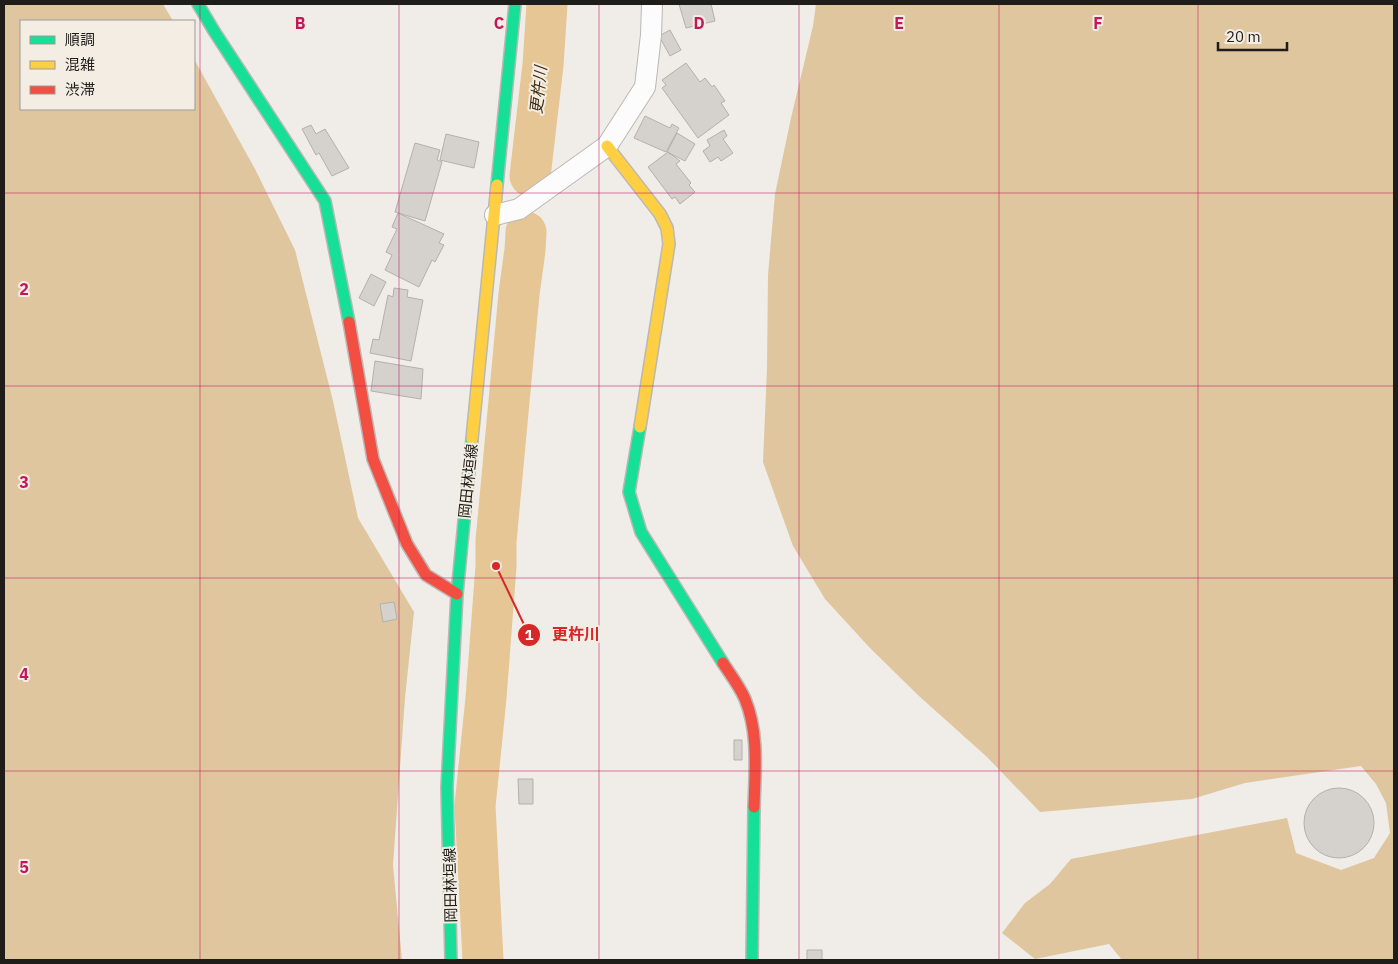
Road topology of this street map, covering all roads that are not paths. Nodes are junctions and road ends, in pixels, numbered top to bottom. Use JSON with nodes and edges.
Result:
{"nodes":[{"id":1,"x":198,"y":4,"type":"edge"},
{"id":2,"x":515,"y":4,"type":"edge"},
{"id":3,"x":652,"y":4,"type":"edge"},
{"id":4,"x":607,"y":146,"type":"junction"},
{"id":5,"x":495,"y":215,"type":"junction"},
{"id":6,"x":457,"y":594,"type":"junction"},
{"id":7,"x":452,"y":960,"type":"edge"},
{"id":8,"x":752,"y":960,"type":"edge"}],
"edges":[{"from":1,"to":6,"type":"street"},
{"from":2,"to":5,"type":"street","name":"岡田林垣線"},
{"from":3,"to":4,"type":"street"},
{"from":4,"to":5,"type":"street"},
{"from":4,"to":8,"type":"street"},
{"from":5,"to":6,"type":"street","name":"岡田林垣線"},
{"from":6,"to":7,"type":"street","name":"岡田林垣線"}]}
